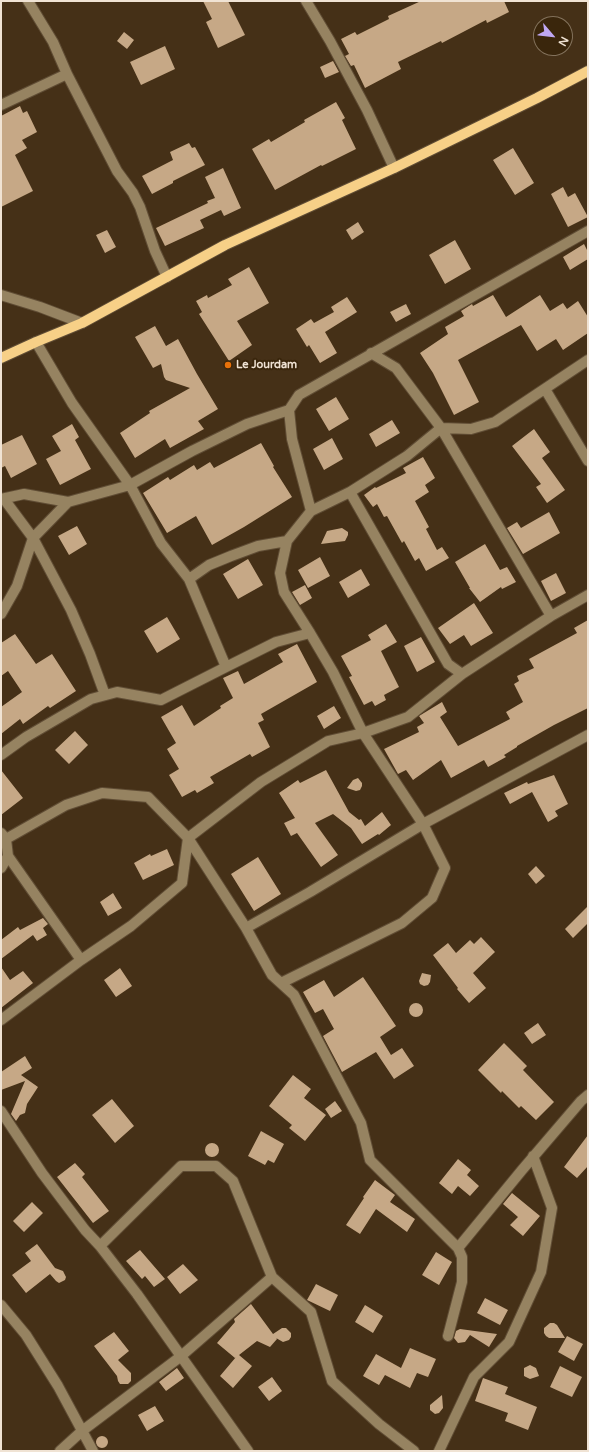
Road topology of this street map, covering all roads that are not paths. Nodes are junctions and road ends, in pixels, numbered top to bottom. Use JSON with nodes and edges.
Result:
{"nodes":[{"id":1,"x":28,"y":1,"type":"edge"},
{"id":2,"x":306,"y":1,"type":"edge"},
{"id":3,"x":588,"y":70,"type":"edge"},
{"id":4,"x":67,"y":74,"type":"junction"},
{"id":5,"x":1,"y":105,"type":"edge"},
{"id":6,"x":394,"y":168,"type":"junction"},
{"id":7,"x":588,"y":231,"type":"edge"},
{"id":8,"x":167,"y":277,"type":"junction"},
{"id":9,"x":1,"y":295,"type":"edge"},
{"id":10,"x":82,"y":323,"type":"junction"},
{"id":11,"x":36,"y":342,"type":"junction"},
{"id":12,"x":371,"y":353,"type":"junction"},
{"id":13,"x":1,"y":358,"type":"edge"},
{"id":14,"x":588,"y":360,"type":"edge"},
{"id":15,"x":545,"y":388,"type":"junction"},
{"id":16,"x":289,"y":410,"type":"junction"},
{"id":17,"x":441,"y":428,"type":"junction"},
{"id":18,"x":588,"y":461,"type":"edge"},
{"id":19,"x":130,"y":485,"type":"junction"},
{"id":20,"x":350,"y":492,"type":"junction"},
{"id":21,"x":2,"y":499,"type":"edge"},
{"id":22,"x":68,"y":502,"type":"junction"},
{"id":23,"x":311,"y":511,"type":"junction"},
{"id":24,"x":32,"y":538,"type":"junction"},
{"id":25,"x":287,"y":541,"type":"junction"},
{"id":26,"x":189,"y":579,"type":"junction"},
{"id":27,"x":588,"y":595,"type":"edge"},
{"id":28,"x":1,"y":614,"type":"edge"},
{"id":29,"x":551,"y":616,"type":"junction"},
{"id":30,"x":310,"y":633,"type":"junction"},
{"id":31,"x":226,"y":666,"type":"junction"},
{"id":32,"x":462,"y":674,"type":"junction"},
{"id":33,"x":105,"y":695,"type":"junction"},
{"id":34,"x":363,"y":733,"type":"junction"},
{"id":35,"x":588,"y":735,"type":"edge"},
{"id":36,"x":1,"y":755,"type":"edge"},
{"id":37,"x":423,"y":824,"type":"junction"},
{"id":38,"x":4,"y":836,"type":"edge"},
{"id":39,"x":188,"y":838,"type":"junction"},
{"id":40,"x":8,"y":856,"type":"junction"},
{"id":41,"x":1,"y":868,"type":"edge"},
{"id":42,"x":246,"y":928,"type":"junction"},
{"id":43,"x":81,"y":960,"type":"junction"},
{"id":44,"x":281,"y":983,"type":"junction"},
{"id":45,"x":1,"y":1020,"type":"edge"},
{"id":46,"x":588,"y":1095,"type":"edge"},
{"id":47,"x":1,"y":1111,"type":"edge"},
{"id":48,"x":534,"y":1156,"type":"junction"},
{"id":49,"x":100,"y":1246,"type":"junction"},
{"id":50,"x":458,"y":1248,"type":"junction"},
{"id":51,"x":272,"y":1277,"type":"junction"},
{"id":52,"x":1,"y":1305,"type":"edge"},
{"id":53,"x":448,"y":1336,"type":"dead end"},
{"id":54,"x":180,"y":1357,"type":"junction"},
{"id":55,"x":82,"y":1431,"type":"junction"},
{"id":56,"x":60,"y":1451,"type":"edge"},
{"id":57,"x":93,"y":1451,"type":"edge"},
{"id":58,"x":248,"y":1451,"type":"edge"},
{"id":59,"x":414,"y":1451,"type":"edge"},
{"id":60,"x":439,"y":1451,"type":"edge"}],
"edges":[{"from":1,"to":4,"type":"street"},
{"from":2,"to":6,"type":"street"},
{"from":3,"to":6,"type":"main road"},
{"from":4,"to":5,"type":"street"},
{"from":4,"to":8,"type":"street"},
{"from":6,"to":8,"type":"main road"},
{"from":7,"to":12,"type":"street"},
{"from":8,"to":10,"type":"main road"},
{"from":9,"to":10,"type":"street"},
{"from":10,"to":11,"type":"main road"},
{"from":11,"to":13,"type":"main road"},
{"from":11,"to":19,"type":"street"},
{"from":12,"to":16,"type":"street"},
{"from":12,"to":17,"type":"street"},
{"from":14,"to":15,"type":"street"},
{"from":15,"to":17,"type":"street"},
{"from":15,"to":18,"type":"street"},
{"from":16,"to":19,"type":"street"},
{"from":16,"to":23,"type":"street"},
{"from":17,"to":20,"type":"street"},
{"from":17,"to":29,"type":"street"},
{"from":19,"to":22,"type":"street"},
{"from":19,"to":26,"type":"street"},
{"from":20,"to":23,"type":"street"},
{"from":20,"to":32,"type":"street"},
{"from":21,"to":22,"type":"street"},
{"from":21,"to":24,"type":"street"},
{"from":22,"to":24,"type":"street"},
{"from":23,"to":25,"type":"street"},
{"from":24,"to":28,"type":"street"},
{"from":24,"to":33,"type":"street"},
{"from":25,"to":26,"type":"street"},
{"from":25,"to":30,"type":"street"},
{"from":26,"to":31,"type":"street"},
{"from":27,"to":29,"type":"street"},
{"from":29,"to":32,"type":"street"},
{"from":30,"to":31,"type":"street"},
{"from":30,"to":34,"type":"street"},
{"from":31,"to":33,"type":"street"},
{"from":32,"to":34,"type":"street"},
{"from":33,"to":36,"type":"street"},
{"from":34,"to":37,"type":"street"},
{"from":34,"to":39,"type":"street"},
{"from":35,"to":37,"type":"street"},
{"from":37,"to":42,"type":"street"},
{"from":37,"to":44,"type":"street"},
{"from":38,"to":39,"type":"street"},
{"from":38,"to":40,"type":"street"},
{"from":39,"to":42,"type":"street"},
{"from":39,"to":43,"type":"street"},
{"from":40,"to":41,"type":"street"},
{"from":40,"to":43,"type":"street"},
{"from":42,"to":44,"type":"street"},
{"from":43,"to":45,"type":"street"},
{"from":44,"to":50,"type":"street"},
{"from":46,"to":48,"type":"street"},
{"from":47,"to":49,"type":"street"},
{"from":48,"to":50,"type":"street"},
{"from":48,"to":60,"type":"street"},
{"from":49,"to":51,"type":"street"},
{"from":49,"to":54,"type":"street"},
{"from":50,"to":53,"type":"street"},
{"from":51,"to":54,"type":"street"},
{"from":51,"to":59,"type":"street"},
{"from":52,"to":55,"type":"street"},
{"from":54,"to":55,"type":"street"},
{"from":54,"to":58,"type":"street"},
{"from":55,"to":56,"type":"street"},
{"from":55,"to":57,"type":"street"}]}
